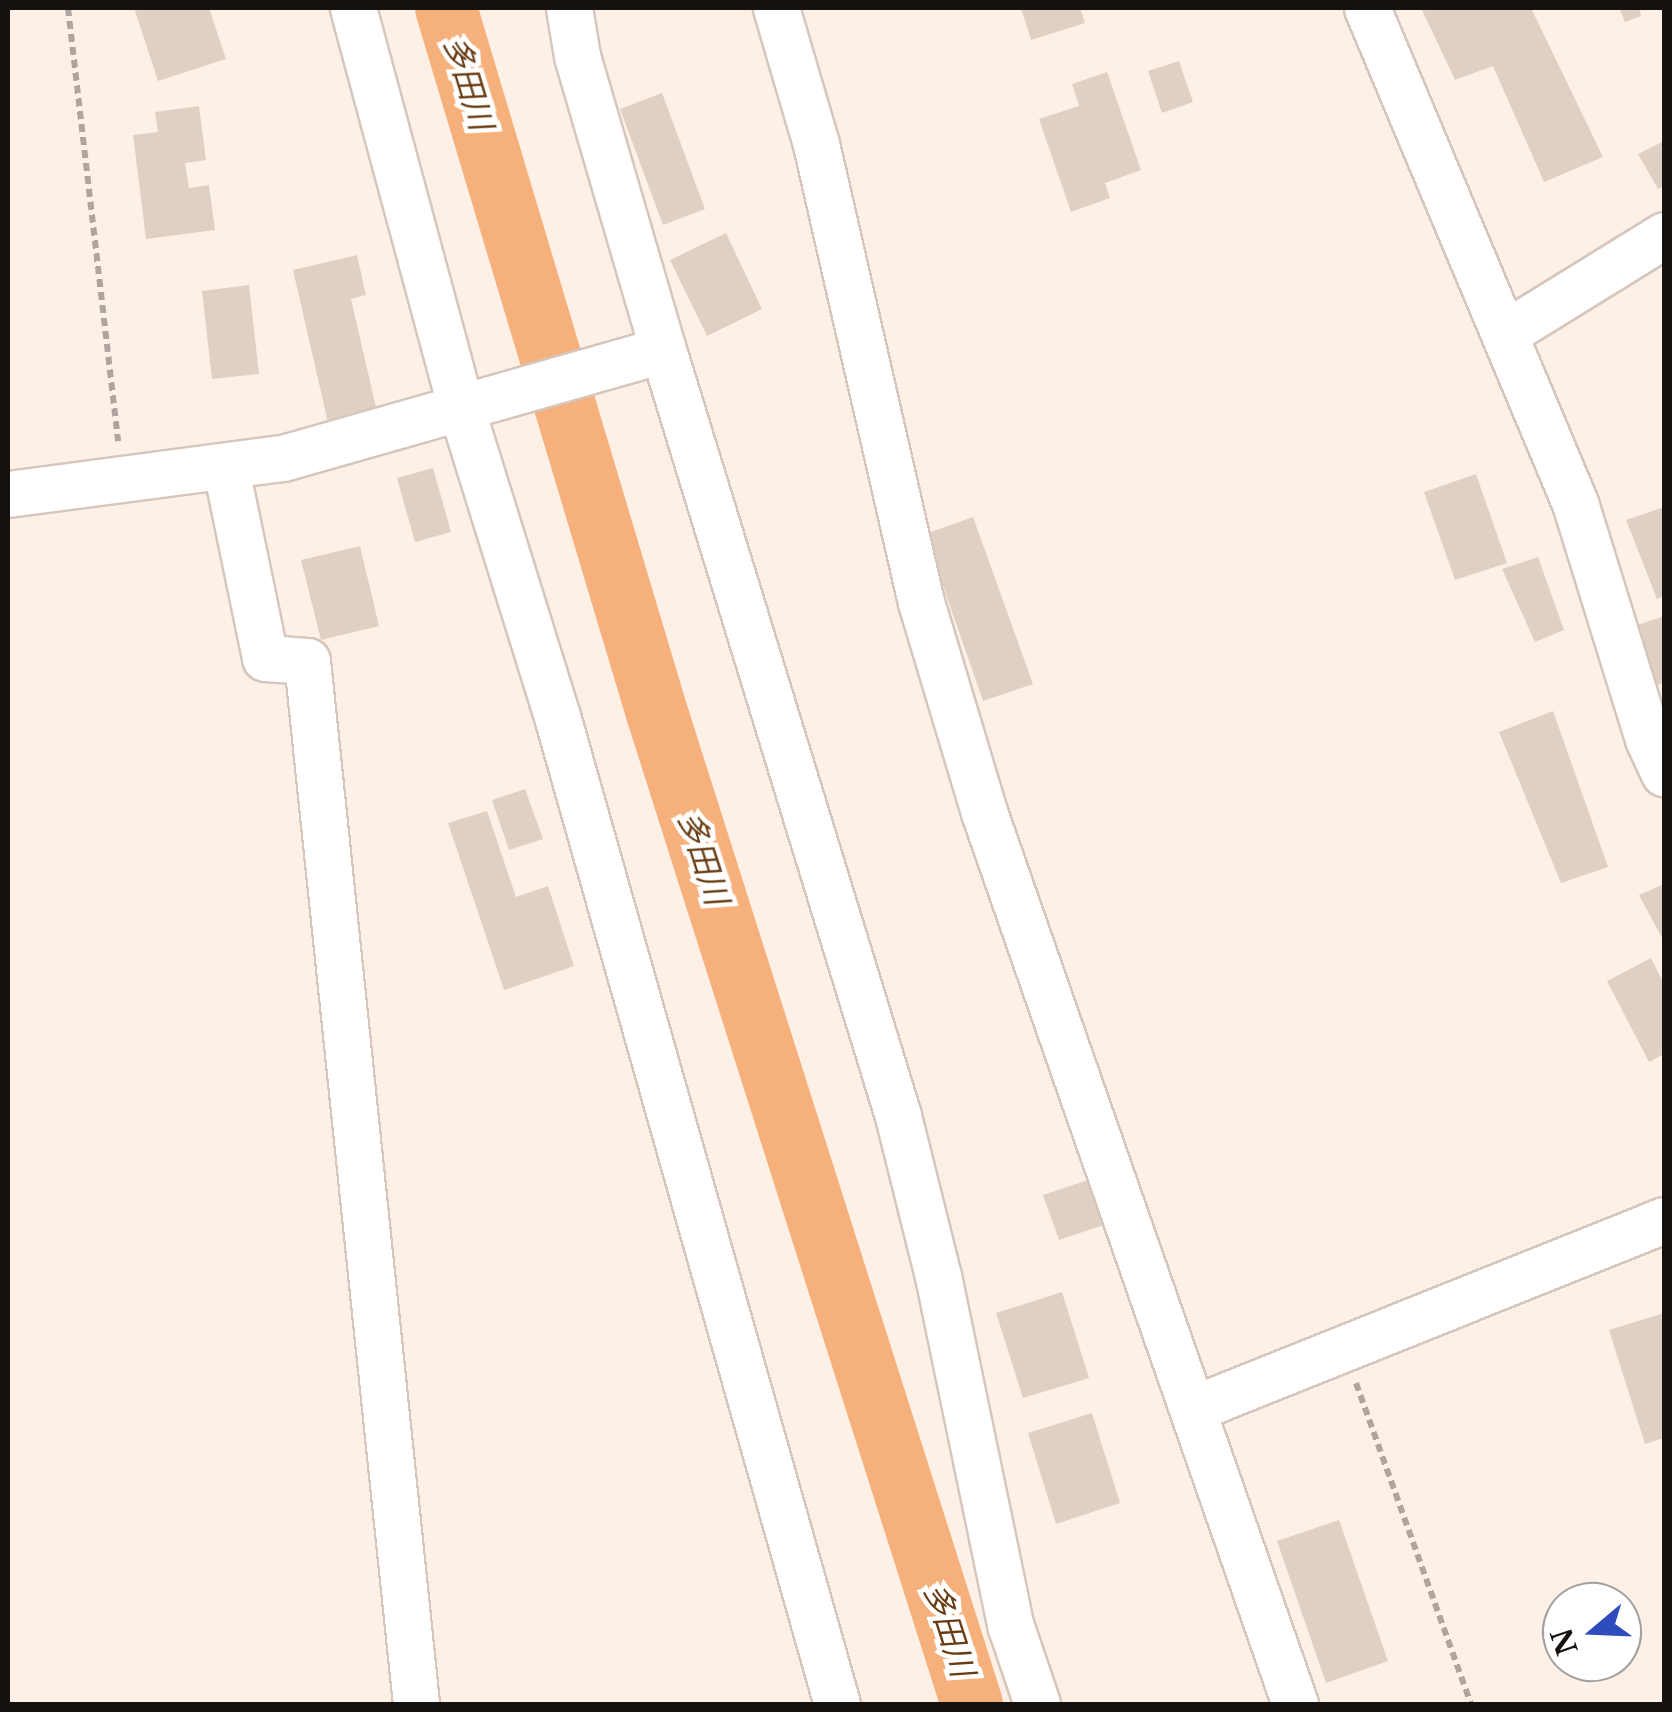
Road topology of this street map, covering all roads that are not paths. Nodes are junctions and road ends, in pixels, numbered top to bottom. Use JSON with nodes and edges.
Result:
{"nodes":[{"id":1,"x":352,"y":8,"type":"edge"},
{"id":2,"x":568,"y":8,"type":"edge"},
{"id":3,"x":776,"y":8,"type":"edge"},
{"id":4,"x":1367,"y":8,"type":"edge"},
{"id":5,"x":1664,"y":235,"type":"edge"},
{"id":6,"x":1504,"y":334,"type":"junction"},
{"id":7,"x":656,"y":352,"type":"junction"},
{"id":8,"x":469,"y":406,"type":"junction"},
{"id":9,"x":226,"y":469,"type":"junction"},
{"id":10,"x":8,"y":494,"type":"edge"},
{"id":11,"x":1664,"y":774,"type":"edge"},
{"id":12,"x":1664,"y":1220,"type":"edge"},
{"id":13,"x":1195,"y":1408,"type":"junction"},
{"id":14,"x":416,"y":1704,"type":"edge"},
{"id":15,"x":837,"y":1704,"type":"edge"},
{"id":16,"x":1036,"y":1704,"type":"edge"},
{"id":17,"x":1295,"y":1704,"type":"edge"}],
"edges":[{"from":1,"to":8,"type":"street"},
{"from":2,"to":7,"type":"street"},
{"from":3,"to":13,"type":"street"},
{"from":4,"to":6,"type":"street"},
{"from":5,"to":6,"type":"street"},
{"from":6,"to":11,"type":"street"},
{"from":7,"to":8,"type":"street"},
{"from":7,"to":16,"type":"street"},
{"from":8,"to":9,"type":"street"},
{"from":8,"to":15,"type":"street"},
{"from":9,"to":10,"type":"street"},
{"from":9,"to":14,"type":"street"},
{"from":12,"to":13,"type":"street"},
{"from":13,"to":17,"type":"street"}]}
